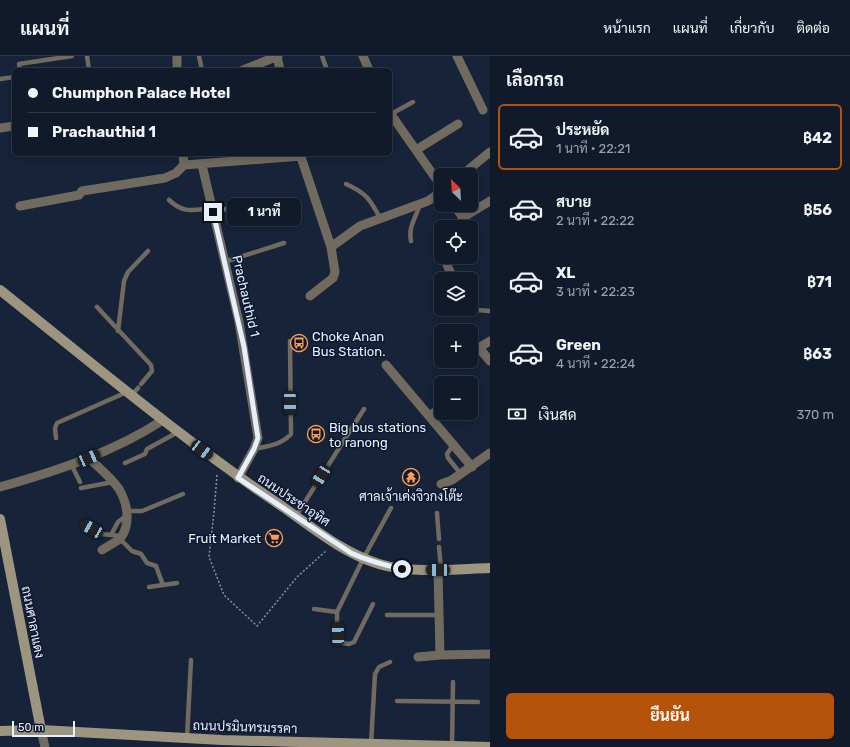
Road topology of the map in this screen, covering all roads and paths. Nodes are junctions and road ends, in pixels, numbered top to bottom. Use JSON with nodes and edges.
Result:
{"nodes":[{"id":1,"x":72,"y":56,"type":"edge"},
{"id":2,"x":86,"y":56,"type":"edge"},
{"id":3,"x":177,"y":56,"type":"edge"},
{"id":4,"x":198,"y":56,"type":"edge"},
{"id":5,"x":278,"y":56,"type":"edge"},
{"id":6,"x":322,"y":56,"type":"edge"},
{"id":7,"x":363,"y":56,"type":"edge"},
{"id":8,"x":457,"y":56,"type":"edge"},
{"id":9,"x":263,"y":63,"type":"edge"},
{"id":10,"x":20,"y":68,"type":"edge"},
{"id":11,"x":89,"y":68,"type":"edge"},
{"id":12,"x":177,"y":68,"type":"edge"},
{"id":13,"x":201,"y":68,"type":"edge"},
{"id":14,"x":249,"y":68,"type":"edge"},
{"id":15,"x":280,"y":68,"type":"edge"},
{"id":16,"x":326,"y":68,"type":"edge"},
{"id":17,"x":368,"y":68,"type":"edge"},
{"id":18,"x":12,"y":77,"type":"edge"},
{"id":19,"x":0,"y":79,"type":"edge"},
{"id":20,"x":412,"y":102,"type":"dead end"},
{"id":21,"x":483,"y":110,"type":"dead end"},
{"id":22,"x":392,"y":112,"type":"edge"},
{"id":23,"x":392,"y":116,"type":"edge"},
{"id":24,"x":458,"y":124,"type":"dead end"},
{"id":25,"x":12,"y":126,"type":"edge"},
{"id":26,"x":0,"y":128,"type":"edge"},
{"id":27,"x":416,"y":150,"type":"junction"},
{"id":28,"x":490,"y":152,"type":"edge"},
{"id":29,"x":183,"y":156,"type":"edge"},
{"id":30,"x":290,"y":156,"type":"edge"},
{"id":31,"x":300,"y":156,"type":"edge"},
{"id":32,"x":184,"y":165,"type":"junction"},
{"id":33,"x":202,"y":165,"type":"junction"},
{"id":34,"x":471,"y":168,"type":"edge"},
{"id":35,"x":434,"y":176,"type":"edge"},
{"id":36,"x":346,"y":184,"type":"dead end"},
{"id":37,"x":434,"y":197,"type":"edge"},
{"id":38,"x":169,"y":200,"type":"dead end"},
{"id":39,"x":490,"y":201,"type":"edge"},
{"id":40,"x":420,"y":204,"type":"junction"},
{"id":41,"x":244,"y":205,"type":"dead end"},
{"id":42,"x":20,"y":206,"type":"dead end"},
{"id":43,"x":212,"y":210,"type":"junction"},
{"id":44,"x":459,"y":212,"type":"edge"},
{"id":45,"x":462,"y":216,"type":"junction"},
{"id":46,"x":380,"y":218,"type":"junction"},
{"id":47,"x":462,"y":220,"type":"edge"},
{"id":48,"x":411,"y":241,"type":"dead end"},
{"id":49,"x":284,"y":243,"type":"dead end"},
{"id":50,"x":330,"y":247,"type":"junction"},
{"id":51,"x":148,"y":251,"type":"dead end"},
{"id":52,"x":224,"y":262,"type":"junction"},
{"id":53,"x":0,"y":290,"type":"edge"},
{"id":54,"x":310,"y":296,"type":"dead end"},
{"id":55,"x":97,"y":307,"type":"dead end"},
{"id":56,"x":478,"y":310,"type":"edge"},
{"id":57,"x":490,"y":311,"type":"edge"},
{"id":58,"x":118,"y":331,"type":"junction"},
{"id":59,"x":290,"y":341,"type":"dead end"},
{"id":60,"x":490,"y":341,"type":"edge"},
{"id":61,"x":490,"y":361,"type":"edge"},
{"id":62,"x":386,"y":365,"type":"dead end"},
{"id":63,"x":135,"y":390,"type":"junction"},
{"id":64,"x":364,"y":409,"type":"dead end"},
{"id":65,"x":434,"y":410,"type":"edge"},
{"id":66,"x":428,"y":414,"type":"junction"},
{"id":67,"x":163,"y":420,"type":"junction"},
{"id":68,"x":178,"y":432,"type":"junction"},
{"id":69,"x":56,"y":438,"type":"dead end"},
{"id":70,"x":453,"y":445,"type":"junction"},
{"id":71,"x":254,"y":449,"type":"junction"},
{"id":72,"x":490,"y":453,"type":"edge"},
{"id":73,"x":89,"y":458,"type":"junction"},
{"id":74,"x":125,"y":463,"type":"dead end"},
{"id":75,"x":71,"y":464,"type":"junction"},
{"id":76,"x":472,"y":467,"type":"junction"},
{"id":77,"x":461,"y":474,"type":"junction"},
{"id":78,"x":217,"y":475,"type":"dead end"},
{"id":79,"x":238,"y":478,"type":"junction"},
{"id":80,"x":80,"y":482,"type":"dead end"},
{"id":81,"x":113,"y":482,"type":"junction"},
{"id":82,"x":441,"y":484,"type":"dead end"},
{"id":83,"x":0,"y":487,"type":"edge"},
{"id":84,"x":81,"y":488,"type":"dead end"},
{"id":85,"x":183,"y":494,"type":"dead end"},
{"id":86,"x":391,"y":508,"type":"dead end"},
{"id":87,"x":127,"y":513,"type":"junction"},
{"id":88,"x":437,"y":513,"type":"dead end"},
{"id":89,"x":296,"y":516,"type":"junction"},
{"id":90,"x":0,"y":519,"type":"edge"},
{"id":91,"x":83,"y":524,"type":"dead end"},
{"id":92,"x":111,"y":535,"type":"junction"},
{"id":93,"x":121,"y":538,"type":"junction"},
{"id":94,"x":439,"y":539,"type":"dead end"},
{"id":95,"x":335,"y":543,"type":"junction"},
{"id":96,"x":439,"y":547,"type":"dead end"},
{"id":97,"x":102,"y":550,"type":"dead end"},
{"id":98,"x":363,"y":559,"type":"junction"},
{"id":99,"x":490,"y":568,"type":"edge"},
{"id":100,"x":440,"y":570,"type":"junction"},
{"id":101,"x":177,"y":583,"type":"dead end"},
{"id":102,"x":163,"y":585,"type":"junction"},
{"id":103,"x":149,"y":587,"type":"dead end"},
{"id":104,"x":373,"y":604,"type":"dead end"},
{"id":105,"x":314,"y":609,"type":"dead end"},
{"id":106,"x":337,"y":612,"type":"junction"},
{"id":107,"x":387,"y":615,"type":"dead end"},
{"id":108,"x":440,"y":615,"type":"junction"},
{"id":109,"x":490,"y":654,"type":"edge"},
{"id":110,"x":440,"y":656,"type":"junction"},
{"id":111,"x":418,"y":657,"type":"dead end"},
{"id":112,"x":191,"y":660,"type":"dead end"},
{"id":113,"x":390,"y":662,"type":"dead end"},
{"id":114,"x":453,"y":682,"type":"dead end"},
{"id":115,"x":397,"y":701,"type":"dead end"},
{"id":116,"x":453,"y":702,"type":"junction"},
{"id":117,"x":478,"y":702,"type":"dead end"},
{"id":118,"x":41,"y":730,"type":"junction"},
{"id":119,"x":0,"y":731,"type":"edge"},
{"id":120,"x":188,"y":738,"type":"junction"},
{"id":121,"x":222,"y":744,"type":"edge"},
{"id":122,"x":371,"y":745,"type":"edge"},
{"id":123,"x":452,"y":746,"type":"junction"},
{"id":124,"x":45,"y":747,"type":"edge"},
{"id":125,"x":490,"y":747,"type":"edge"}],
"edges":[{"from":1,"to":10,"type":"lane"},
{"from":2,"to":11,"type":"lane"},
{"from":3,"to":12,"type":"street"},
{"from":4,"to":13,"type":"lane"},
{"from":5,"to":9,"type":"street"},
{"from":5,"to":15,"type":"street"},
{"from":6,"to":16,"type":"lane"},
{"from":7,"to":17,"type":"street"},
{"from":8,"to":21,"type":"street"},
{"from":9,"to":14,"type":"street"},
{"from":18,"to":19,"type":"lane"},
{"from":20,"to":22,"type":"lane"},
{"from":23,"to":27,"type":"street"},
{"from":24,"to":27,"type":"street"},
{"from":25,"to":26,"type":"street"},
{"from":27,"to":35,"type":"street"},
{"from":28,"to":34,"type":"street"},
{"from":29,"to":32,"type":"street"},
{"from":30,"to":33,"type":"street"},
{"from":31,"to":50,"type":"street"},
{"from":32,"to":33,"type":"street"},
{"from":32,"to":42,"type":"street"},
{"from":33,"to":43,"type":"street","name":"Prachauthid 1"},
{"from":36,"to":46,"type":"lane"},
{"from":37,"to":40,"type":"street"},
{"from":38,"to":43,"type":"lane"},
{"from":39,"to":45,"type":"street"},
{"from":40,"to":46,"type":"street"},
{"from":40,"to":48,"type":"lane"},
{"from":41,"to":43,"type":"lane"},
{"from":43,"to":52,"type":"street","name":"Prachauthid 1"},
{"from":44,"to":45,"type":"street"},
{"from":45,"to":47,"type":"street"},
{"from":46,"to":50,"type":"street"},
{"from":49,"to":52,"type":"lane"},
{"from":50,"to":54,"type":"street"},
{"from":51,"to":58,"type":"lane"},
{"from":52,"to":71,"type":"street","name":"Prachauthid 1"},
{"from":53,"to":63,"type":"main road","name":"ถนนประชาอุทิศ"},
{"from":55,"to":58,"type":"lane"},
{"from":56,"to":57,"type":"lane"},
{"from":58,"to":63,"type":"lane"},
{"from":59,"to":71,"type":"lane"},
{"from":60,"to":61,"type":"street"},
{"from":62,"to":66,"type":"street"},
{"from":63,"to":67,"type":"main road","name":"ถนนประชาอุทิศ"},
{"from":63,"to":69,"type":"lane"},
{"from":64,"to":89,"type":"lane"},
{"from":65,"to":66,"type":"lane"},
{"from":66,"to":70,"type":"street"},
{"from":67,"to":68,"type":"main road","name":"ถนนประชาอุทิศ"},
{"from":67,"to":73,"type":"street"},
{"from":68,"to":74,"type":"lane"},
{"from":68,"to":79,"type":"main road","name":"ถนนประชาอุทิศ"},
{"from":70,"to":76,"type":"street"},
{"from":70,"to":77,"type":"lane"},
{"from":71,"to":79,"type":"street","name":"Prachauthid 1"},
{"from":72,"to":76,"type":"street"},
{"from":73,"to":75,"type":"street"},
{"from":73,"to":81,"type":"street"},
{"from":75,"to":80,"type":"lane"},
{"from":75,"to":83,"type":"street"},
{"from":76,"to":77,"type":"street"},
{"from":77,"to":82,"type":"street"},
{"from":78,"to":95,"type":"path"},
{"from":79,"to":89,"type":"main road","name":"ถนนประชาอุทิศ"},
{"from":81,"to":84,"type":"lane"},
{"from":81,"to":87,"type":"street"},
{"from":85,"to":87,"type":"lane"},
{"from":86,"to":98,"type":"lane"},
{"from":87,"to":92,"type":"lane"},
{"from":87,"to":93,"type":"street"},
{"from":88,"to":94,"type":"lane"},
{"from":89,"to":95,"type":"main road","name":"ถนนประชาอุทิศ"},
{"from":90,"to":118,"type":"main road","name":"ถนนศาลาแดง"},
{"from":91,"to":92,"type":"lane"},
{"from":92,"to":93,"type":"lane"},
{"from":93,"to":97,"type":"street"},
{"from":93,"to":102,"type":"lane"},
{"from":95,"to":98,"type":"main road","name":"ถนนประชาอุทิศ"},
{"from":96,"to":100,"type":"lane"},
{"from":98,"to":100,"type":"main road","name":"ถนนประชาอุทิศ"},
{"from":98,"to":106,"type":"lane"},
{"from":99,"to":100,"type":"main road","name":"ถนนประชาอุทิศ"},
{"from":100,"to":108,"type":"street"},
{"from":101,"to":102,"type":"lane"},
{"from":102,"to":103,"type":"lane"},
{"from":104,"to":106,"type":"lane"},
{"from":105,"to":106,"type":"lane"},
{"from":107,"to":108,"type":"lane"},
{"from":108,"to":110,"type":"street"},
{"from":109,"to":110,"type":"street"},
{"from":110,"to":111,"type":"street"},
{"from":112,"to":120,"type":"lane"},
{"from":113,"to":122,"type":"lane"},
{"from":114,"to":116,"type":"lane"},
{"from":115,"to":116,"type":"lane"},
{"from":116,"to":117,"type":"lane"},
{"from":116,"to":123,"type":"lane"},
{"from":118,"to":119,"type":"main road","name":"ถนนปรมินทรมรรคา"},
{"from":118,"to":120,"type":"main road","name":"ถนนปรมินทรมรรคา"},
{"from":118,"to":124,"type":"street"},
{"from":120,"to":121,"type":"main road","name":"ถนนปรมินทรมรรคา"},
{"from":121,"to":122,"type":"main road","name":"ถนนปรมินทรมรรคา"},
{"from":122,"to":123,"type":"main road","name":"ถนนปรมินทรมรรคา"},
{"from":123,"to":125,"type":"main road","name":"ถนนปรมินทรมรรคา"}]}
